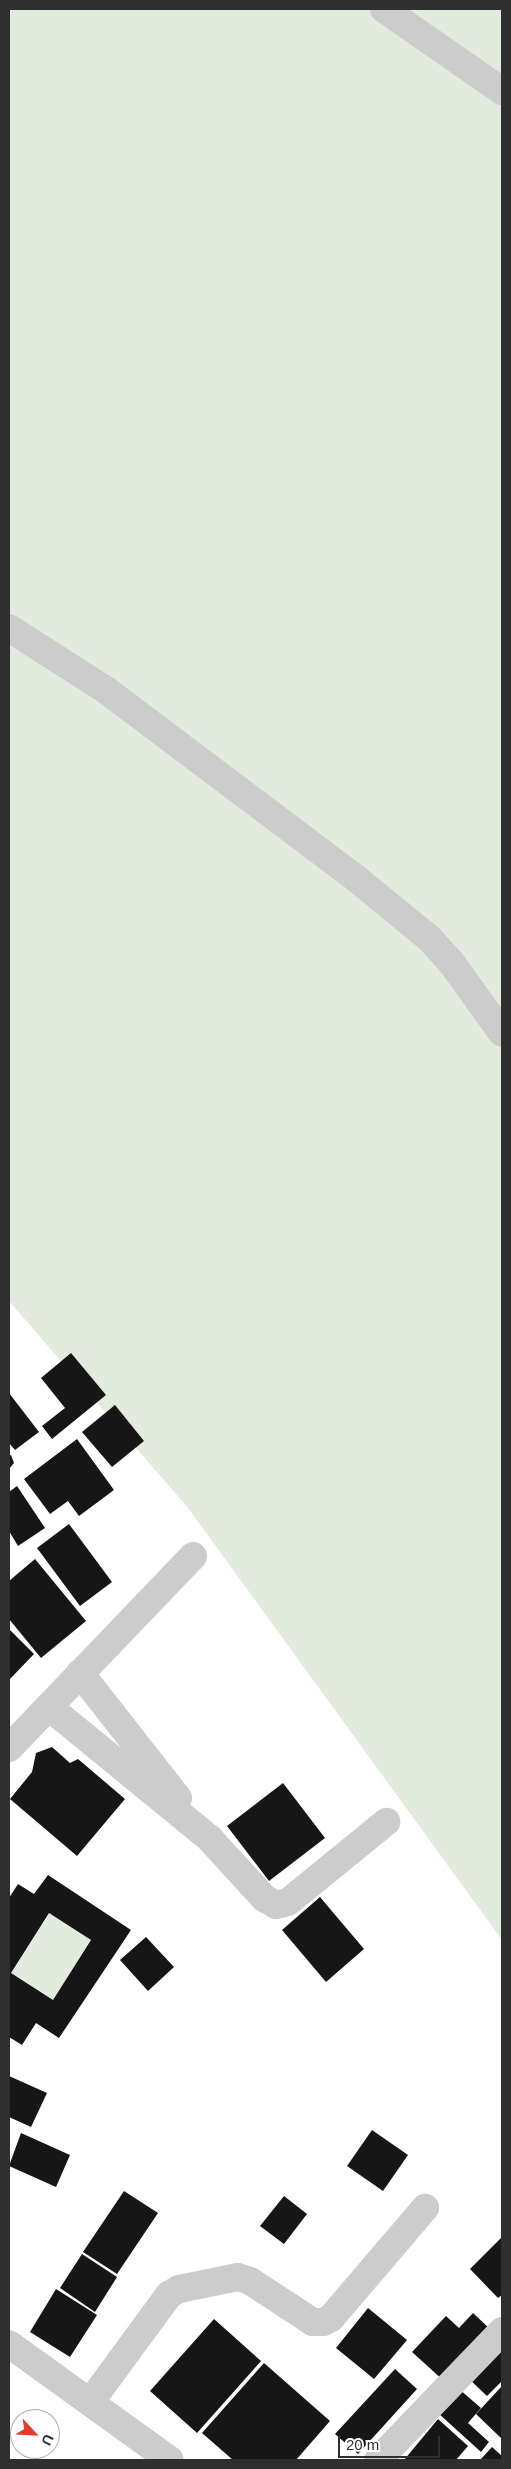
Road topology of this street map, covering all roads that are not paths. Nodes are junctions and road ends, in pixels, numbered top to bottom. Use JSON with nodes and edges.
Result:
{"nodes":[{"id":1,"x":384,"y":9,"type":"edge"},
{"id":2,"x":502,"y":91,"type":"edge"},
{"id":3,"x":9,"y":628,"type":"edge"},
{"id":4,"x":502,"y":1033,"type":"edge"},
{"id":5,"x":193,"y":1556,"type":"dead end"},
{"id":6,"x":80,"y":1673,"type":"junction"},
{"id":7,"x":48,"y":1707,"type":"junction"},
{"id":8,"x":9,"y":1748,"type":"edge"},
{"id":9,"x":386,"y":1822,"type":"dead end"},
{"id":10,"x":210,"y":1839,"type":"junction"},
{"id":11,"x":425,"y":2208,"type":"dead end"},
{"id":12,"x":502,"y":2331,"type":"edge"},
{"id":13,"x":9,"y":2344,"type":"edge"},
{"id":14,"x":91,"y":2401,"type":"junction"},
{"id":15,"x":170,"y":2460,"type":"edge"},
{"id":16,"x":378,"y":2460,"type":"edge"}],
"edges":[{"from":1,"to":2,"type":"street"},
{"from":3,"to":4,"type":"street"},
{"from":5,"to":6,"type":"street"},
{"from":6,"to":7,"type":"street"},
{"from":6,"to":10,"type":"street"},
{"from":7,"to":8,"type":"street"},
{"from":7,"to":10,"type":"street"},
{"from":9,"to":10,"type":"street"},
{"from":11,"to":14,"type":"street"},
{"from":12,"to":16,"type":"street"},
{"from":13,"to":14,"type":"street"},
{"from":14,"to":15,"type":"street"}]}
